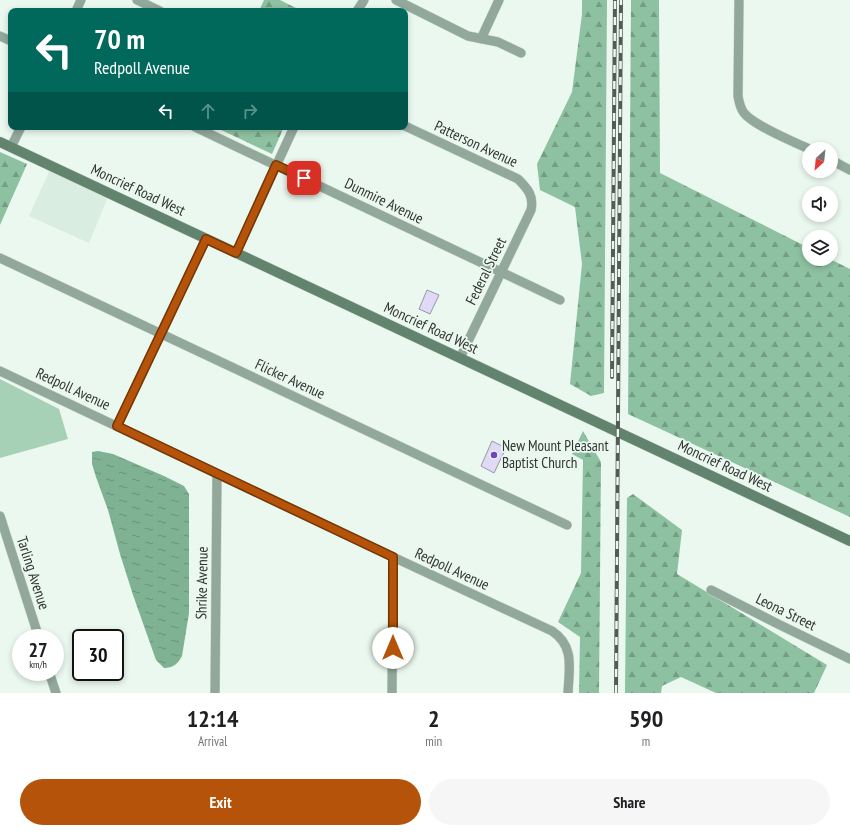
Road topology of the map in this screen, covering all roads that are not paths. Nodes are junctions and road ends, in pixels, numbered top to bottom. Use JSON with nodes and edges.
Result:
{"nodes":[{"id":1,"x":138,"y":0,"type":"edge"},
{"id":2,"x":396,"y":0,"type":"edge"},
{"id":3,"x":499,"y":0,"type":"edge"},
{"id":4,"x":739,"y":0,"type":"edge"},
{"id":5,"x":154,"y":8,"type":"edge"},
{"id":6,"x":480,"y":39,"type":"junction"},
{"id":7,"x":521,"y":53,"type":"dead end"},
{"id":8,"x":408,"y":127,"type":"edge"},
{"id":9,"x":20,"y":130,"type":"edge"},
{"id":10,"x":201,"y":130,"type":"edge"},
{"id":11,"x":293,"y":130,"type":"edge"},
{"id":12,"x":0,"y":142,"type":"edge"},
{"id":13,"x":802,"y":146,"type":"edge"},
{"id":14,"x":11,"y":147,"type":"junction"},
{"id":15,"x":838,"y":164,"type":"edge"},
{"id":16,"x":276,"y":165,"type":"junction"},
{"id":17,"x":850,"y":170,"type":"edge"},
{"id":18,"x":531,"y":194,"type":"joint"},
{"id":19,"x":206,"y":239,"type":"junction"},
{"id":20,"x":236,"y":253,"type":"junction"},
{"id":21,"x":0,"y":258,"type":"edge"},
{"id":22,"x":501,"y":272,"type":"junction"},
{"id":23,"x":560,"y":300,"type":"dead end"},
{"id":24,"x":161,"y":334,"type":"junction"},
{"id":25,"x":460,"y":358,"type":"junction"},
{"id":26,"x":0,"y":370,"type":"edge"},
{"id":27,"x":117,"y":426,"type":"junction"},
{"id":28,"x":217,"y":474,"type":"junction"},
{"id":29,"x":0,"y":516,"type":"edge"},
{"id":30,"x":567,"y":525,"type":"dead end"},
{"id":31,"x":850,"y":541,"type":"edge"},
{"id":32,"x":393,"y":557,"type":"junction"},
{"id":33,"x":711,"y":590,"type":"dead end"},
{"id":34,"x":36,"y":629,"type":"edge"},
{"id":35,"x":850,"y":659,"type":"edge"},
{"id":36,"x":52,"y":681,"type":"edge"},
{"id":37,"x":56,"y":693,"type":"edge"},
{"id":38,"x":215,"y":693,"type":"edge"},
{"id":39,"x":392,"y":693,"type":"edge"},
{"id":40,"x":568,"y":693,"type":"edge"}],
"edges":[{"from":1,"to":5,"type":"street"},
{"from":2,"to":6,"type":"street"},
{"from":3,"to":6,"type":"street"},
{"from":4,"to":13,"type":"street"},
{"from":6,"to":7,"type":"street"},
{"from":8,"to":18,"type":"street","name":"Patterson Avenue"},
{"from":9,"to":14,"type":"street"},
{"from":10,"to":16,"type":"street","name":"Dunmire Avenue"},
{"from":11,"to":16,"type":"street"},
{"from":12,"to":14,"type":"street","name":"Moncrief Road West"},
{"from":14,"to":19,"type":"street","name":"Moncrief Road West"},
{"from":15,"to":17,"type":"street"},
{"from":16,"to":20,"type":"street"},
{"from":16,"to":22,"type":"street","name":"Dunmire Avenue"},
{"from":18,"to":22,"type":"street","name":"Federal Street"},
{"from":19,"to":20,"type":"street","name":"Moncrief Road West"},
{"from":19,"to":24,"type":"street"},
{"from":20,"to":25,"type":"street","name":"Moncrief Road West"},
{"from":21,"to":24,"type":"street","name":"Flicker Avenue"},
{"from":22,"to":23,"type":"street","name":"Dunmire Avenue"},
{"from":22,"to":25,"type":"street","name":"Federal Street"},
{"from":24,"to":27,"type":"street"},
{"from":24,"to":30,"type":"street","name":"Flicker Avenue"},
{"from":25,"to":31,"type":"street","name":"Moncrief Road West"},
{"from":26,"to":27,"type":"street","name":"Redpoll Avenue"},
{"from":27,"to":28,"type":"street","name":"Redpoll Avenue"},
{"from":28,"to":32,"type":"street","name":"Redpoll Avenue"},
{"from":28,"to":38,"type":"street","name":"Shrike Avenue"},
{"from":29,"to":34,"type":"street","name":"Tarling Avenue"},
{"from":32,"to":39,"type":"street"},
{"from":32,"to":40,"type":"street","name":"Redpoll Avenue"},
{"from":33,"to":35,"type":"street","name":"Leona Street"},
{"from":36,"to":37,"type":"street"}]}
